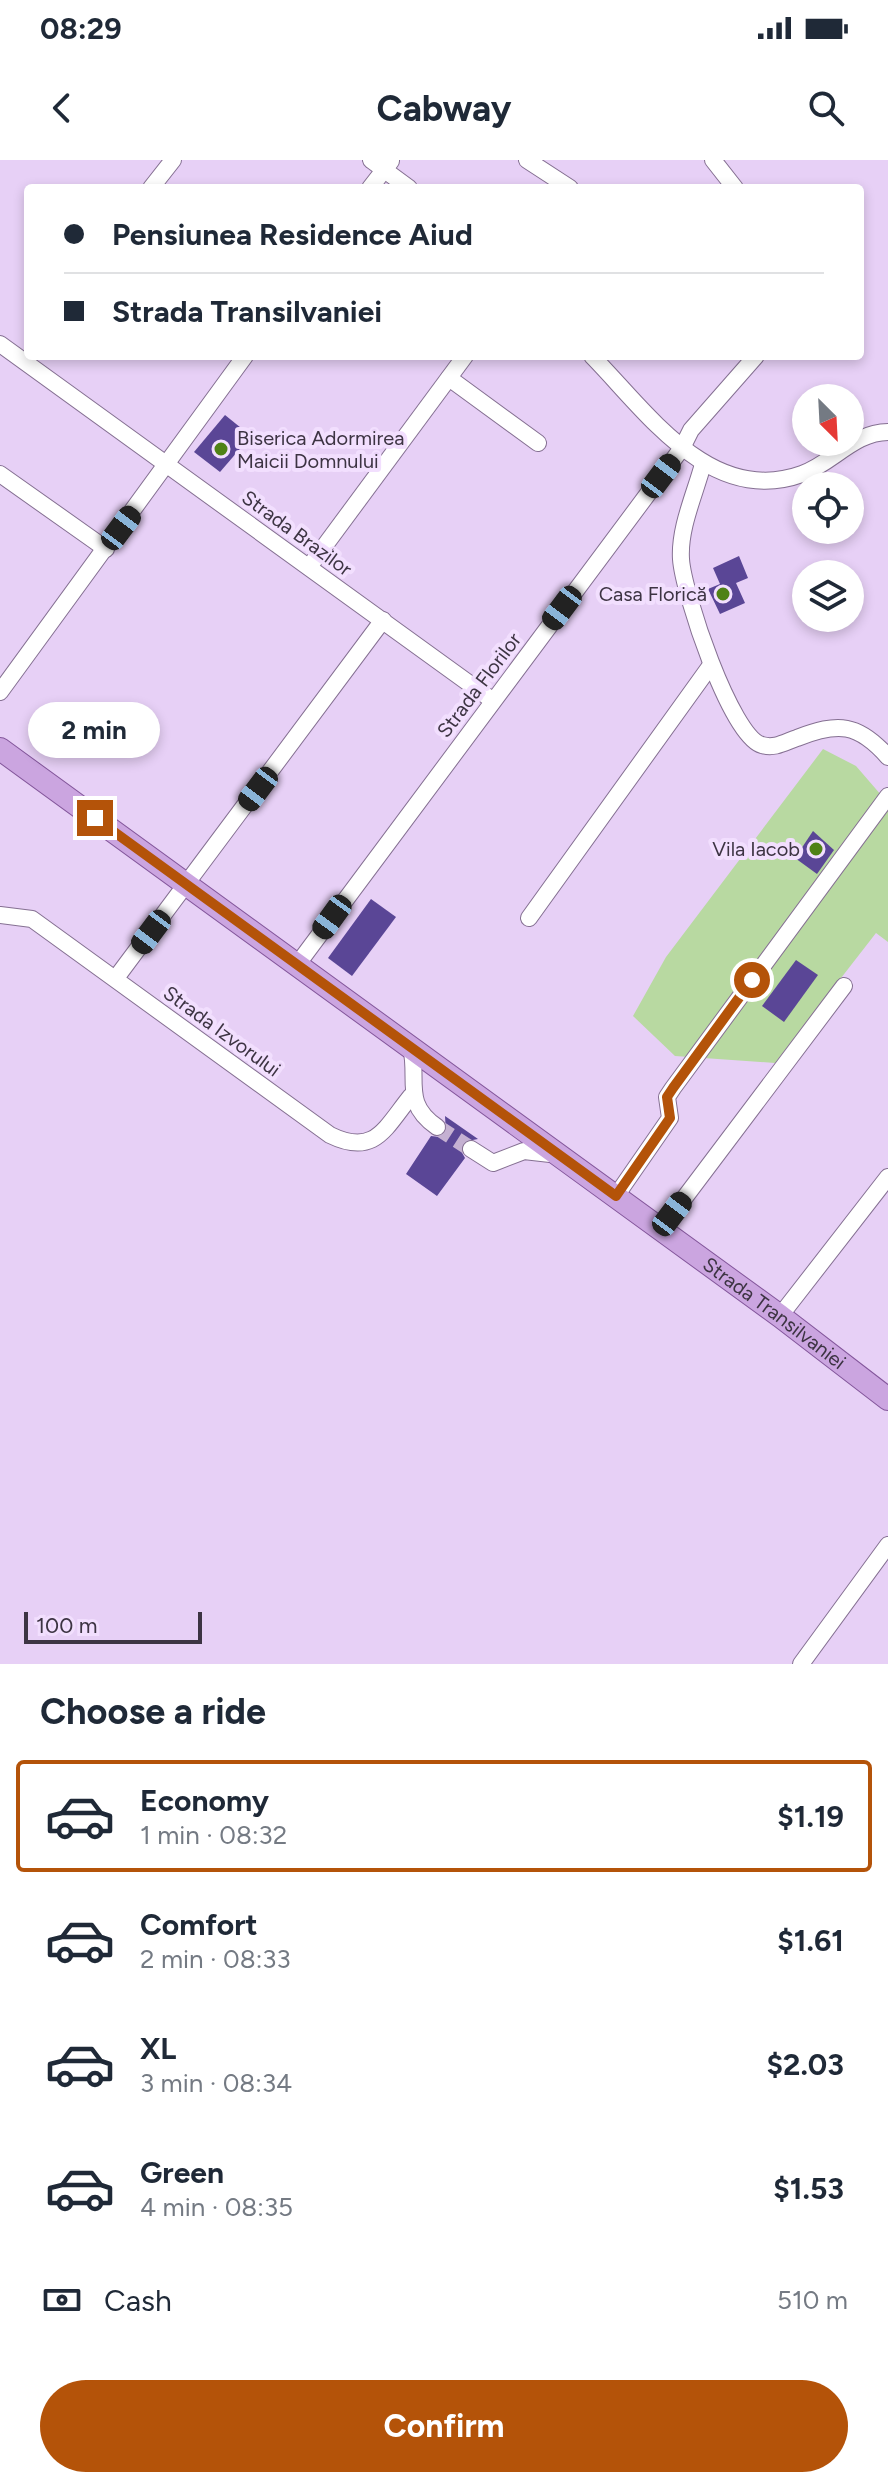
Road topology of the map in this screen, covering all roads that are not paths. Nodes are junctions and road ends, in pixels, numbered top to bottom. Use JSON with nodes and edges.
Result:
{"nodes":[{"id":1,"x":173,"y":160,"type":"edge"},
{"id":2,"x":527,"y":160,"type":"edge"},
{"id":3,"x":713,"y":160,"type":"edge"},
{"id":4,"x":383,"y":162,"type":"edge"},
{"id":5,"x":154,"y":184,"type":"edge"},
{"id":6,"x":372,"y":184,"type":"edge"},
{"id":7,"x":405,"y":184,"type":"edge"},
{"id":8,"x":564,"y":184,"type":"edge"},
{"id":9,"x":732,"y":184,"type":"edge"},
{"id":10,"x":0,"y":344,"type":"edge"},
{"id":11,"x":24,"y":353,"type":"edge"},
{"id":12,"x":33,"y":360,"type":"edge"},
{"id":13,"x":242,"y":360,"type":"edge"},
{"id":14,"x":461,"y":360,"type":"edge"},
{"id":15,"x":596,"y":360,"type":"edge"},
{"id":16,"x":733,"y":360,"type":"edge"},
{"id":17,"x":752,"y":360,"type":"edge"},
{"id":18,"x":739,"y":374,"type":"junction"},
{"id":19,"x":449,"y":378,"type":"junction"},
{"id":20,"x":888,"y":432,"type":"edge"},
{"id":21,"x":538,"y":443,"type":"dead end"},
{"id":22,"x":682,"y":448,"type":"junction"},
{"id":23,"x":703,"y":464,"type":"junction"},
{"id":24,"x":167,"y":465,"type":"junction"},
{"id":25,"x":0,"y":474,"type":"edge"},
{"id":26,"x":106,"y":549,"type":"junction"},
{"id":27,"x":309,"y":567,"type":"junction"},
{"id":28,"x":383,"y":620,"type":"junction"},
{"id":29,"x":711,"y":665,"type":"junction"},
{"id":30,"x":0,"y":692,"type":"edge"},
{"id":31,"x":492,"y":700,"type":"junction"},
{"id":32,"x":0,"y":749,"type":"edge"},
{"id":33,"x":888,"y":757,"type":"edge"},
{"id":34,"x":888,"y":796,"type":"edge"},
{"id":35,"x":187,"y":885,"type":"junction"},
{"id":36,"x":0,"y":915,"type":"edge"},
{"id":37,"x":529,"y":918,"type":"dead end"},
{"id":38,"x":297,"y":965,"type":"junction"},
{"id":39,"x":116,"y":978,"type":"junction"},
{"id":40,"x":844,"y":986,"type":"dead end"},
{"id":41,"x":411,"y":1047,"type":"junction"},
{"id":42,"x":411,"y":1096,"type":"junction"},
{"id":43,"x":437,"y":1127,"type":"tunnel mouth"},
{"id":44,"x":471,"y":1149,"type":"tunnel mouth"},
{"id":45,"x":560,"y":1155,"type":"junction"},
{"id":46,"x":888,"y":1177,"type":"edge"},
{"id":47,"x":616,"y":1196,"type":"junction"},
{"id":48,"x":661,"y":1229,"type":"junction"},
{"id":49,"x":780,"y":1316,"type":"junction"},
{"id":50,"x":888,"y":1399,"type":"edge"},
{"id":51,"x":888,"y":1545,"type":"edge"},
{"id":52,"x":801,"y":1664,"type":"edge"}],
"edges":[{"from":1,"to":5,"type":"street"},
{"from":2,"to":8,"type":"street"},
{"from":3,"to":9,"type":"street"},
{"from":4,"to":6,"type":"street"},
{"from":4,"to":7,"type":"street"},
{"from":10,"to":11,"type":"street","name":"Strada Brazilor"},
{"from":12,"to":24,"type":"street","name":"Strada Brazilor"},
{"from":13,"to":24,"type":"street"},
{"from":14,"to":19,"type":"street"},
{"from":15,"to":22,"type":"street"},
{"from":16,"to":18,"type":"street"},
{"from":17,"to":18,"type":"street","name":"Strada Florilor"},
{"from":18,"to":22,"type":"street","name":"Strada Florilor"},
{"from":19,"to":21,"type":"street"},
{"from":19,"to":27,"type":"street"},
{"from":20,"to":23,"type":"street"},
{"from":22,"to":23,"type":"street"},
{"from":22,"to":31,"type":"street","name":"Strada Florilor"},
{"from":23,"to":29,"type":"street"},
{"from":24,"to":26,"type":"street"},
{"from":24,"to":27,"type":"street","name":"Strada Brazilor"},
{"from":25,"to":26,"type":"street"},
{"from":26,"to":30,"type":"street"},
{"from":27,"to":28,"type":"street","name":"Strada Brazilor"},
{"from":28,"to":31,"type":"street","name":"Strada Brazilor"},
{"from":28,"to":35,"type":"street"},
{"from":29,"to":33,"type":"street"},
{"from":29,"to":37,"type":"street"},
{"from":31,"to":38,"type":"street","name":"Strada Florilor"},
{"from":32,"to":35,"type":"main road","name":"Strada Transilvaniei"},
{"from":34,"to":47,"type":"street"},
{"from":35,"to":38,"type":"main road","name":"Strada Transilvaniei"},
{"from":35,"to":39,"type":"street"},
{"from":36,"to":39,"type":"street","name":"Strada Izvorului"},
{"from":38,"to":41,"type":"main road","name":"Strada Transilvaniei"},
{"from":39,"to":42,"type":"street","name":"Strada Izvorului"},
{"from":40,"to":48,"type":"street"},
{"from":41,"to":42,"type":"street"},
{"from":41,"to":45,"type":"main road","name":"Strada Transilvaniei"},
{"from":42,"to":43,"type":"street"},
{"from":44,"to":45,"type":"street"},
{"from":45,"to":47,"type":"main road","name":"Strada Transilvaniei"},
{"from":46,"to":49,"type":"street"},
{"from":47,"to":48,"type":"main road","name":"Strada Transilvaniei"},
{"from":48,"to":49,"type":"main road","name":"Strada Transilvaniei"},
{"from":49,"to":50,"type":"main road","name":"Strada Transilvaniei"},
{"from":51,"to":52,"type":"street"}]}
